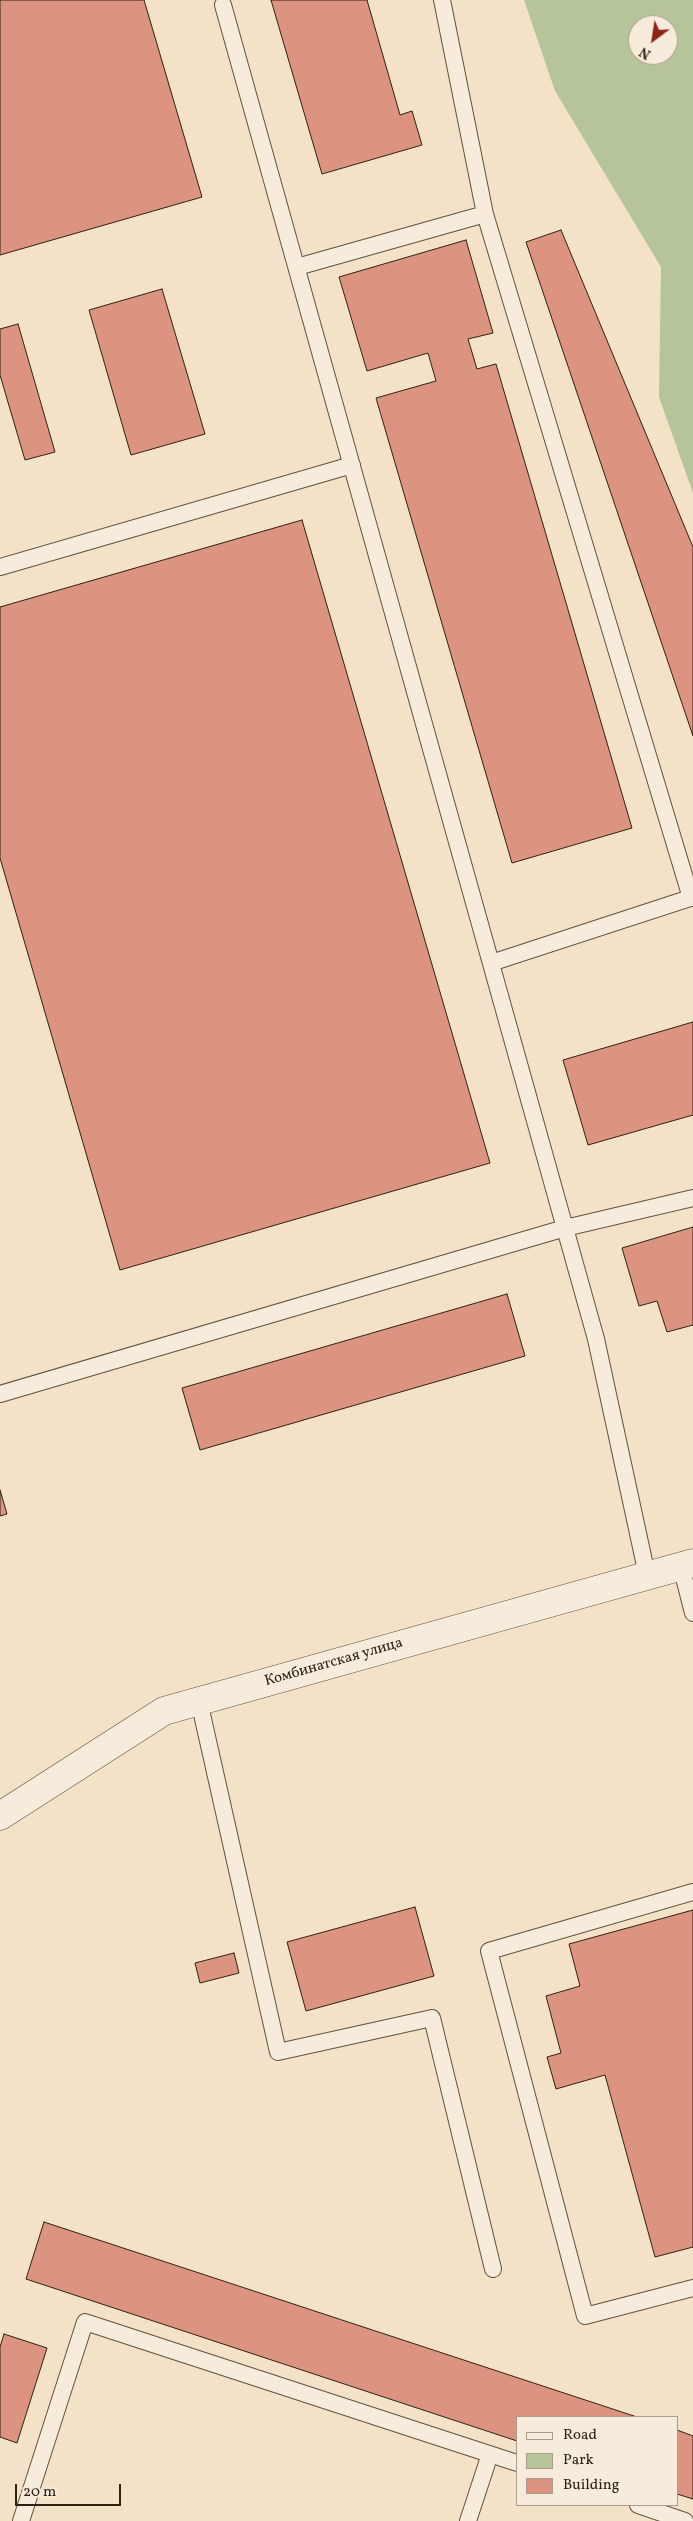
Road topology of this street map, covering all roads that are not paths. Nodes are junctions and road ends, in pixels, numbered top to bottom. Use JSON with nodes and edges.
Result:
{"nodes":[{"id":1,"x":442,"y":0,"type":"edge"},
{"id":2,"x":223,"y":5,"type":"dead end"},
{"id":3,"x":485,"y":214,"type":"junction"},
{"id":4,"x":297,"y":268,"type":"junction"},
{"id":5,"x":352,"y":465,"type":"junction"},
{"id":6,"x":0,"y":566,"type":"edge"},
{"id":7,"x":692,"y":897,"type":"edge"},
{"id":8,"x":491,"y":963,"type":"junction"},
{"id":9,"x":693,"y":1198,"type":"edge"},
{"id":10,"x":565,"y":1228,"type":"junction"},
{"id":11,"x":0,"y":1394,"type":"edge"},
{"id":12,"x":687,"y":1565,"type":"edge"},
{"id":13,"x":647,"y":1575,"type":"junction"},
{"id":14,"x":693,"y":1613,"type":"edge"},
{"id":15,"x":199,"y":1701,"type":"junction"},
{"id":16,"x":0,"y":1816,"type":"edge"},
{"id":17,"x":693,"y":1892,"type":"edge"},
{"id":18,"x":493,"y":2268,"type":"dead end"},
{"id":19,"x":693,"y":2288,"type":"edge"},
{"id":20,"x":490,"y":2454,"type":"junction"},
{"id":21,"x":516,"y":2463,"type":"edge"},
{"id":22,"x":641,"y":2506,"type":"edge"},
{"id":23,"x":21,"y":2521,"type":"edge"},
{"id":24,"x":468,"y":2521,"type":"edge"},
{"id":25,"x":685,"y":2521,"type":"edge"}],
"edges":[{"from":1,"to":3,"type":"lane"},
{"from":2,"to":4,"type":"lane"},
{"from":3,"to":4,"type":"lane"},
{"from":3,"to":7,"type":"lane"},
{"from":4,"to":5,"type":"lane"},
{"from":5,"to":6,"type":"lane"},
{"from":5,"to":8,"type":"lane"},
{"from":7,"to":8,"type":"lane"},
{"from":8,"to":10,"type":"lane"},
{"from":9,"to":10,"type":"lane"},
{"from":10,"to":11,"type":"lane"},
{"from":10,"to":13,"type":"lane"},
{"from":12,"to":13,"type":"street","name":"Комбинатская улица"},
{"from":12,"to":14,"type":"lane"},
{"from":13,"to":15,"type":"street","name":"Комбинатская улица"},
{"from":15,"to":16,"type":"street","name":"Комбинатская улица"},
{"from":15,"to":18,"type":"lane"},
{"from":17,"to":19,"type":"lane"},
{"from":20,"to":21,"type":"lane"},
{"from":20,"to":23,"type":"lane"},
{"from":20,"to":24,"type":"lane"},
{"from":22,"to":25,"type":"lane"}]}
